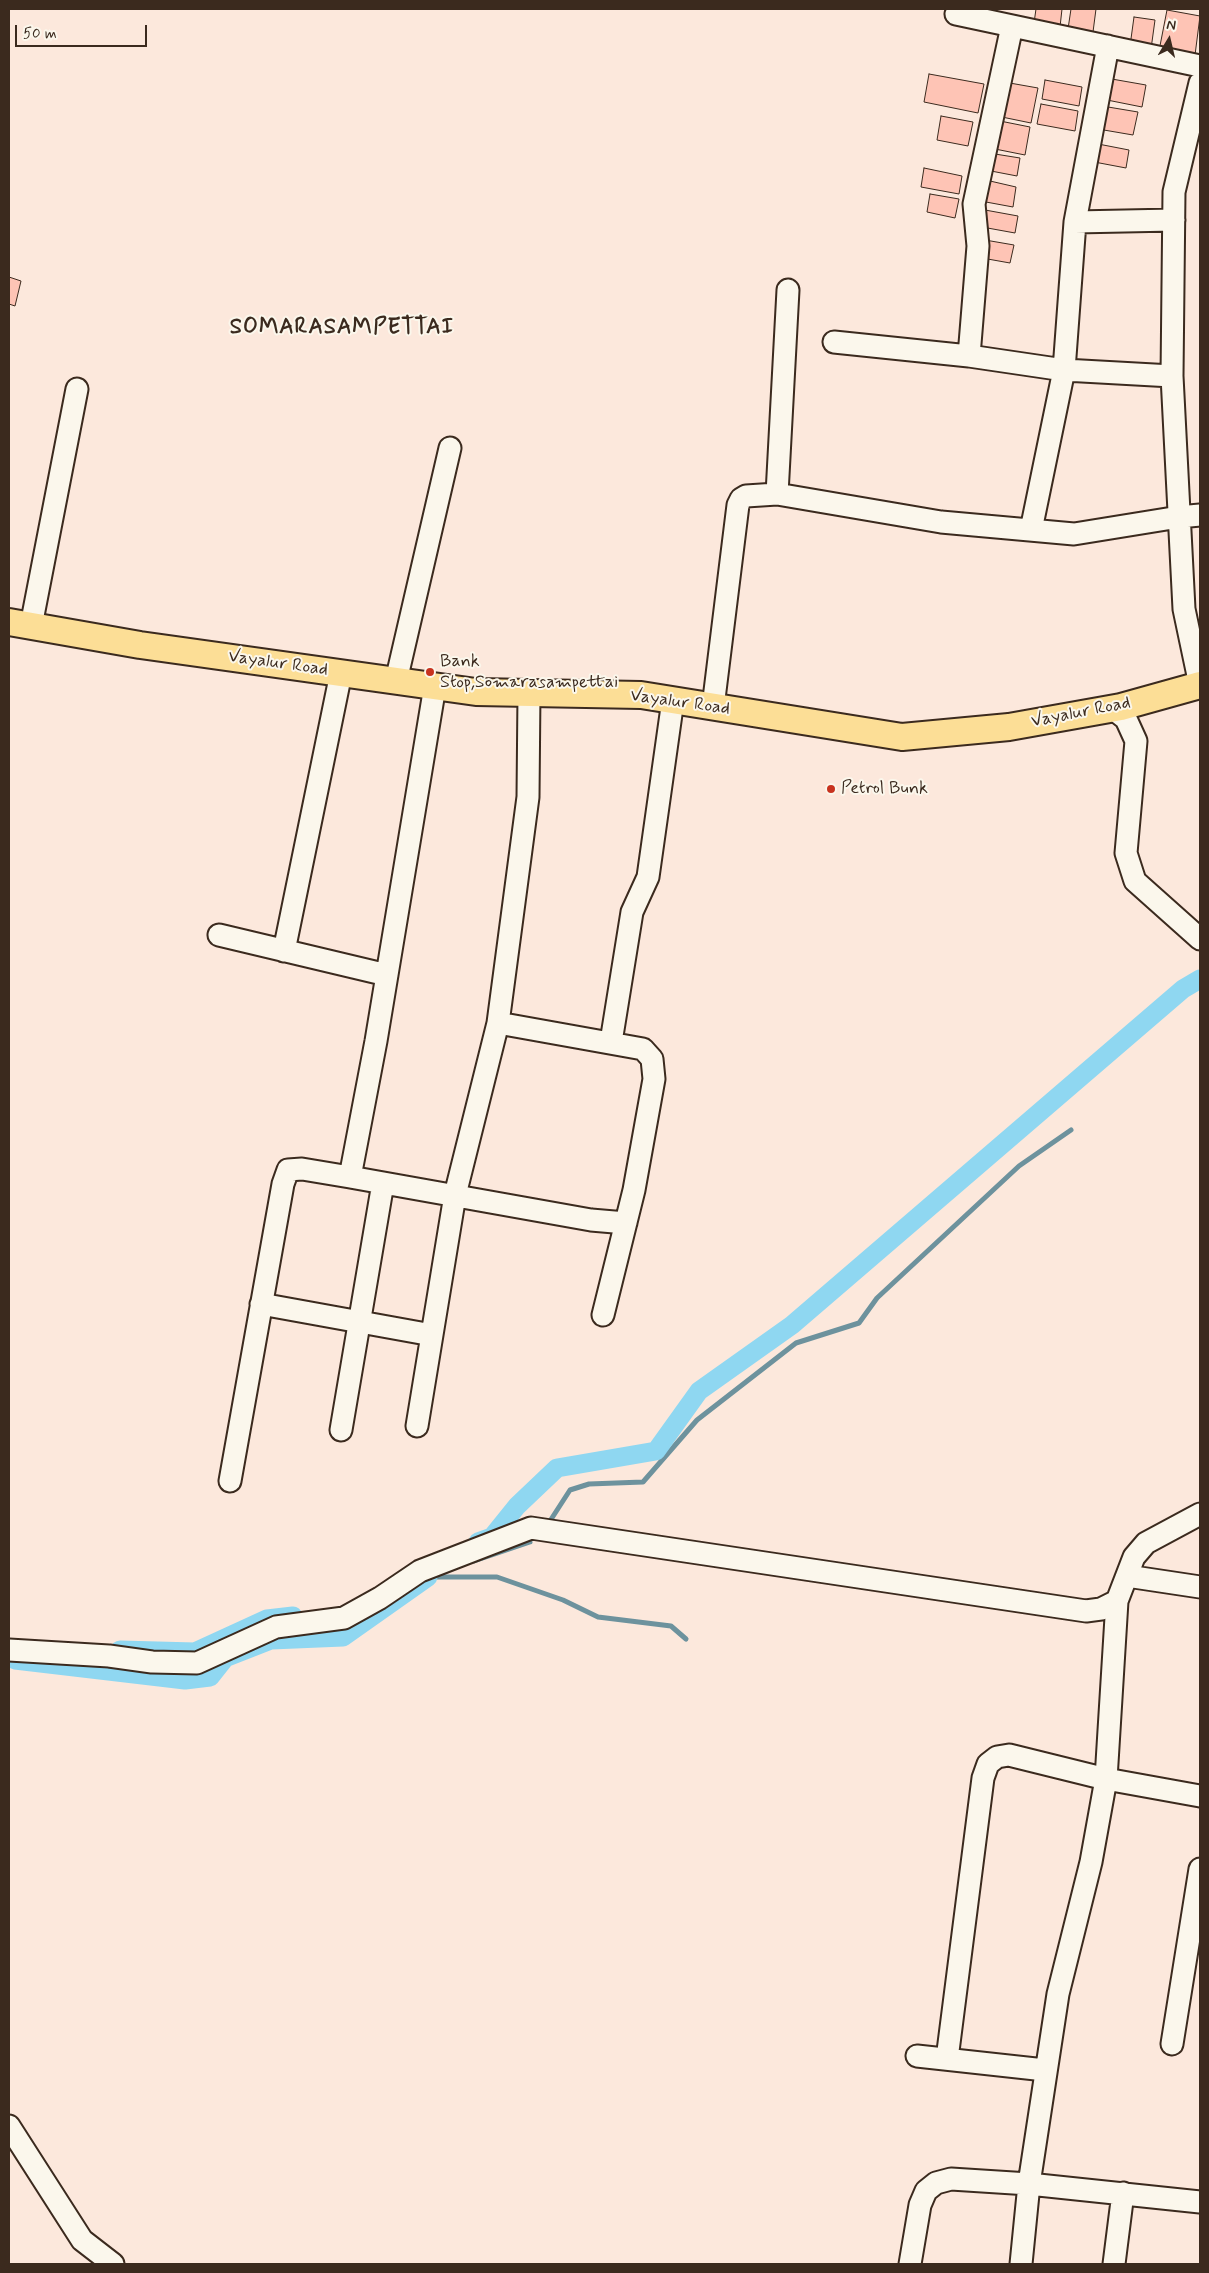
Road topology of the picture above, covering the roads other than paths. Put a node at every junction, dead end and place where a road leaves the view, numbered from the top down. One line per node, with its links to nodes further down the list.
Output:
1 (956, 14): 2 (street)
2 (1012, 26): 3 (street); 11 (street)
3 (1108, 46): 4 (street); 8 (street)
4 (1200, 66)
5 (1200, 83): 6 (street)
6 (1194, 137): 7 (street)
7 (1174, 220): 8 (street); 13 (street)
8 (1075, 222): 12 (street)
9 (788, 290): 16 (street)
10 (834, 342): 11 (street)
11 (968, 356): 12 (street)
12 (1064, 370): 13 (street); 19 (street)
13 (1172, 376): 18 (street)
14 (77, 389): 20 (street)
15 (450, 448): 22 (street)
16 (777, 494): 19 (street); 27 (street)
17 (1200, 515): 18 (street)
18 (1179, 517): 19 (street); 23 (street)
19 (1031, 530)
20 (20, 624): 21 (main road, Vayalur Road)
21 (341, 673): 22 (main road, Vayalur Road); 31 (street)
22 (396, 681): 24 (main road, Vayalur Road)
23 (1200, 685): 28 (main road, Vayalur Road)
24 (435, 686): 25 (main road, Vayalur Road); 32 (street)
25 (528, 693): 26 (main road, Vayalur Road); 33 (street)
26 (673, 700): 27 (main road, Vayalur Road); 34 (street)
27 (713, 707): 28 (main road, Vayalur Road)
28 (1112, 708): 30 (street)
29 (219, 936): 31 (street)
30 (1200, 939)
31 (284, 951): 32 (street)
32 (387, 975): 35 (street)
33 (498, 1023): 34 (street); 37 (street)
34 (611, 1042): 38 (street)
35 (350, 1177): 36 (street); 39 (street)
36 (383, 1183): 37 (street); 41 (street)
37 (455, 1195): 38 (street); 42 (street)
38 (626, 1223): 40 (street)
39 (261, 1304): 41 (street); 45 (street)
40 (602, 1315)
41 (359, 1322): 42 (street); 44 (street)
42 (432, 1335): 43 (street)
43 (416, 1426)
44 (341, 1430)
45 (230, 1481)
46 (1200, 1514): 47 (street)
47 (1127, 1576): 48 (street); 49 (street)
48 (1200, 1587)
49 (1117, 1601): 50 (street); 51 (street)
50 (9, 1650)
51 (1106, 1779): 52 (street); 56 (street); 57 (street)
52 (1200, 1796)
53 (1200, 1869): 54 (street)
54 (1172, 2044)
55 (917, 2056): 56 (street)
56 (947, 2059): 57 (street)
57 (1045, 2070): 59 (street)
58 (9, 2126): 62 (street)
59 (1029, 2184): 60 (street); 63 (street); 64 (street)
60 (1123, 2193): 61 (street); 65 (street)
61 (1200, 2202)
62 (113, 2264)
63 (910, 2264)
64 (1021, 2264)
65 (1114, 2264)

